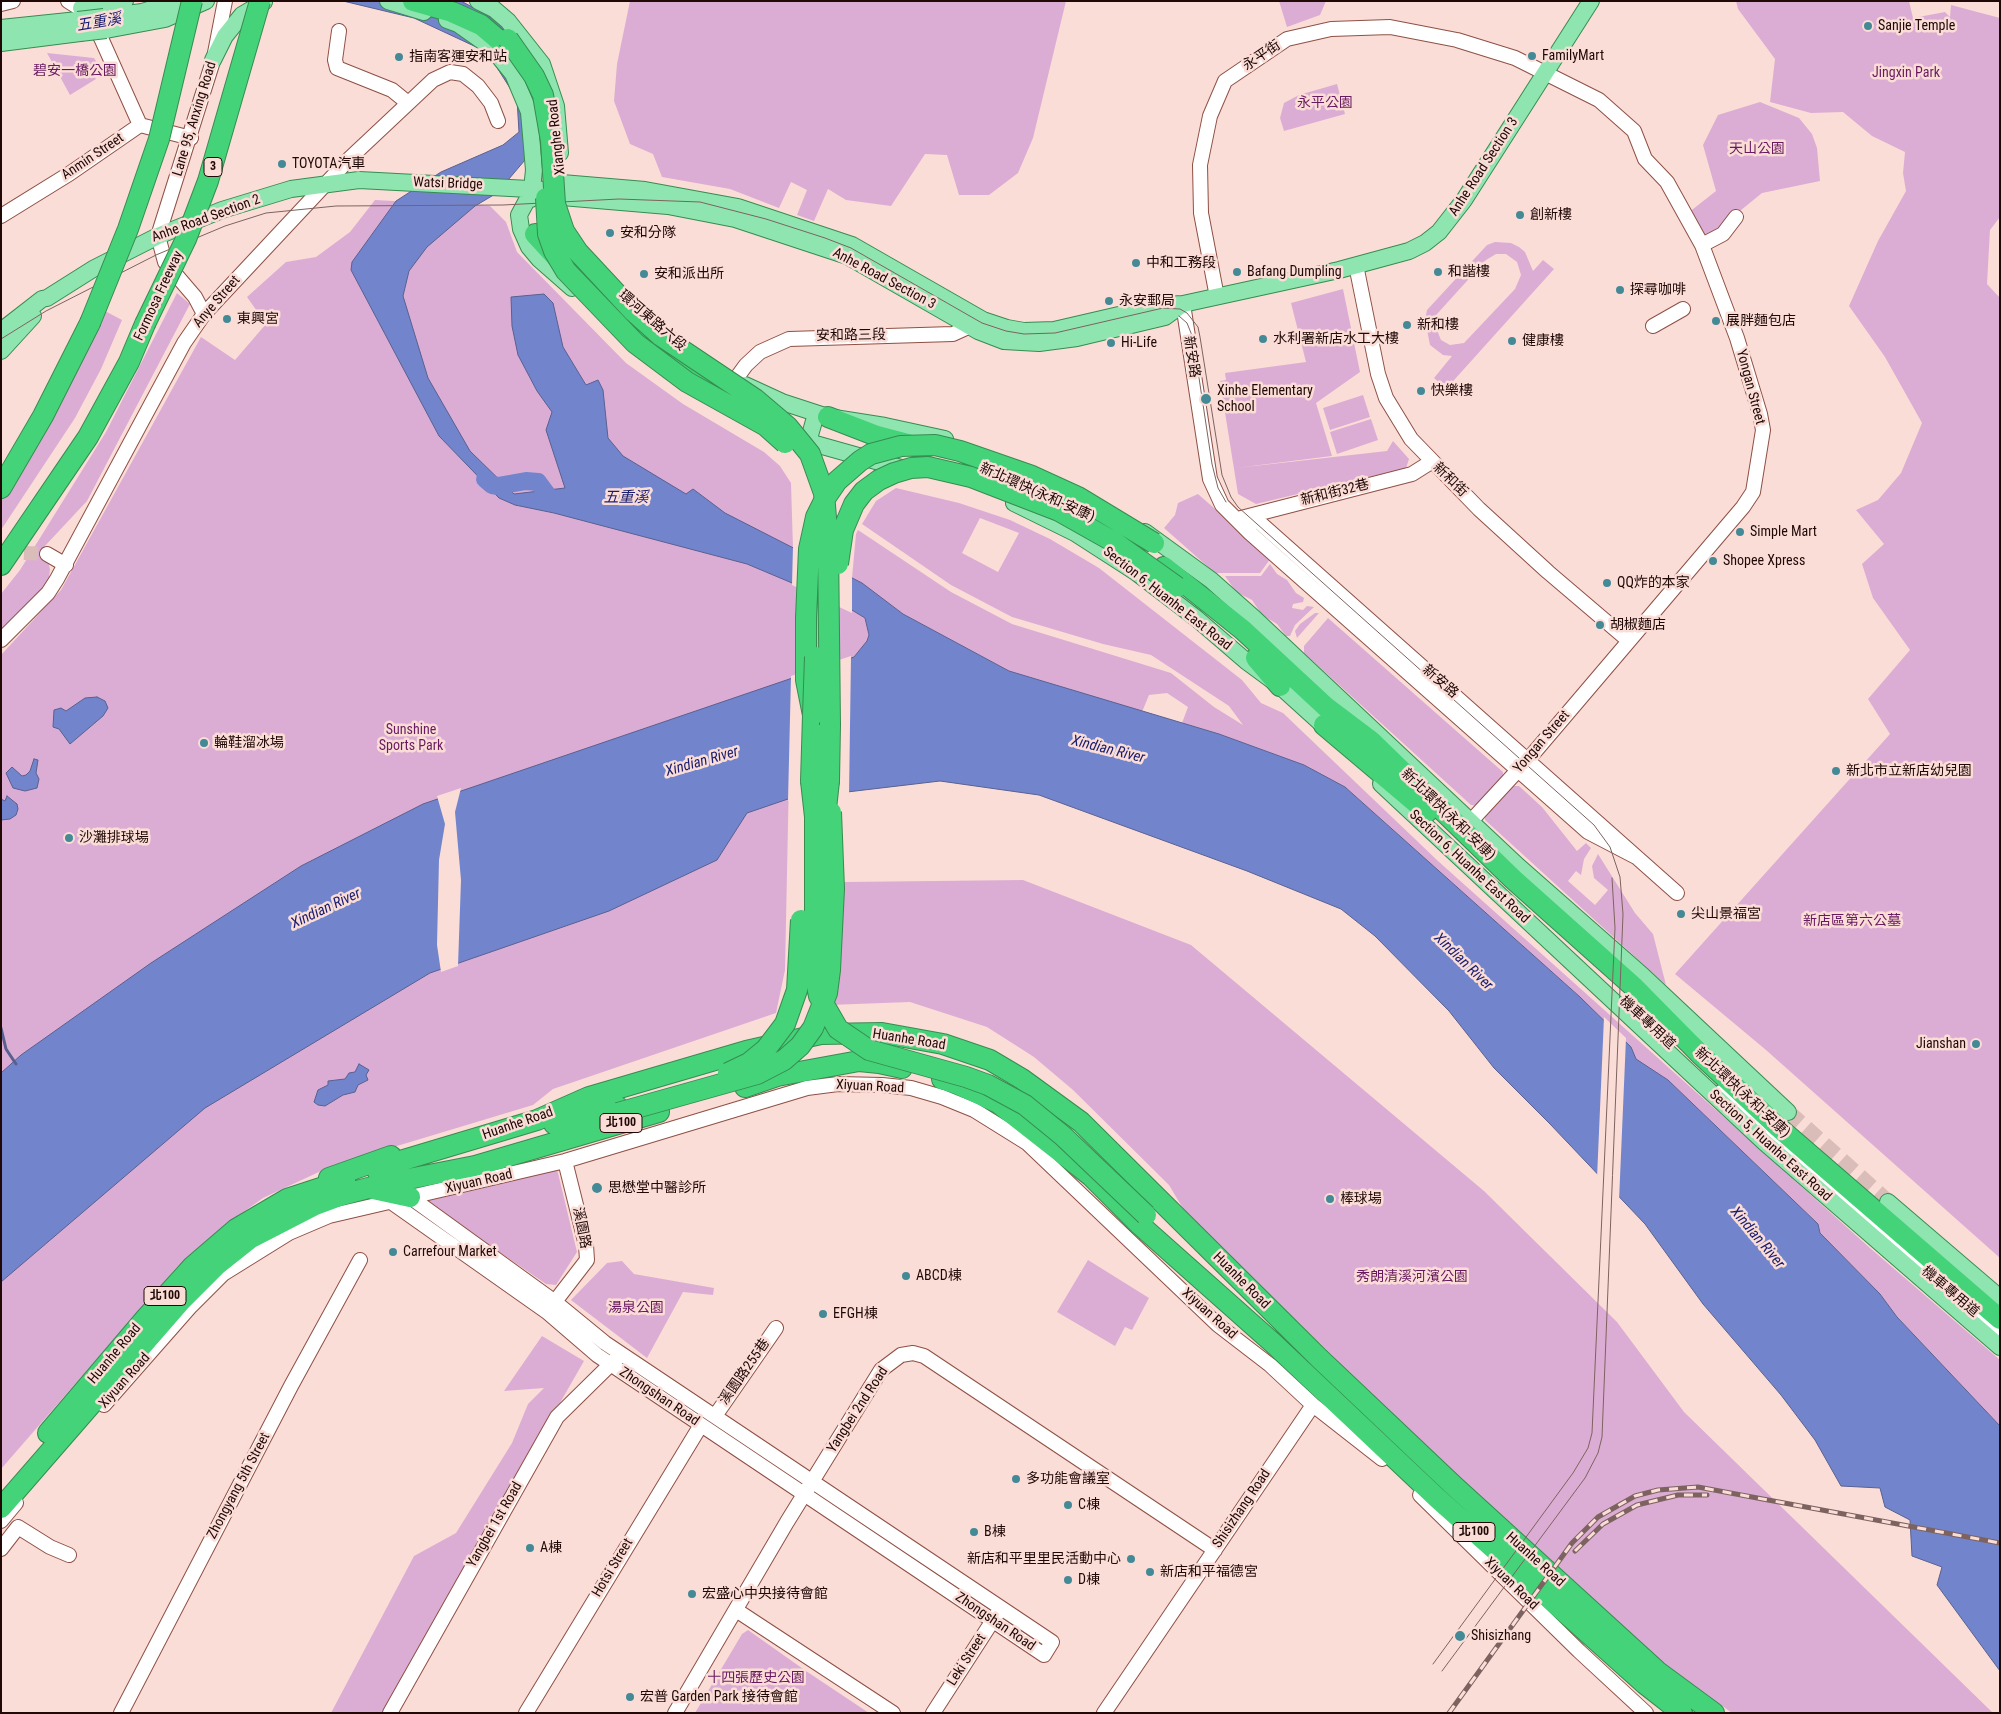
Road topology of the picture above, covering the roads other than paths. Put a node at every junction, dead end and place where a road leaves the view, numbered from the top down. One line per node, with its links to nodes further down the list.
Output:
1 (13, 1): 15 (street)
2 (125, 1): 16 (main road)
3 (178, 1): 17 (main road, bridge)
4 (192, 1): 54 (highway, bridge)
5 (206, 1): 20 (main road, bridge)
6 (225, 1): 21 (street, Lane 95, Anxing Road)
7 (260, 1): 58 (highway, Formosa Freeway / 3, bridge)
8 (265, 1): 21 (main road)
9 (388, 1): 28 (main road, Xianghe Road)
10 (413, 1): 19 (highway)
11 (457, 1): 19 (highway)
12 (478, 1): 19 (main road, Xianghe Road)
13 (494, 1): 19 (street)
14 (1591, 1): 22 (main road, Anhe Road Section 3)
15 (1, 4)
16 (78, 7): 25 (street, bridge)
17 (1, 28)
18 (339, 31): 23 (street)
19 (510, 40): 27 (main road, Xianghe Road); 51 (highway, bridge)
20 (1, 43)
21 (213, 60): 26 (street, Lane 95, Anxing Road)
22 (1545, 72): 36 (street, Yongan Street); 37 (main road, Anhe Road Section 3); 40 (street, 永平街)
23 (408, 103): 24 (street, Anye Street); 30 (street, Anye Street)
24 (498, 121)
25 (140, 125): 26 (street); 32 (street, Anmin Street)
26 (190, 138): 35 (street, Lane 95, Anxing Road)
27 (561, 157): 28 (main road); 31 (main road, Xianghe Road)
28 (533, 158): 31 (main road, Xianghe Road)
29 (378, 181): 30 (main road, Anhe Road Section 2); 31 (main road, Watsi Bridge)
30 (326, 183): 35 (main road, Anhe Road Section 2); 44 (street, Anye Street)
31 (545, 189): 34 (main road); 38 (main road, Section 6, Huanhe East Road); 39 (highway); 45 (main road, Anhe Road Section 3); 49 (main road, 環河東路六段)
32 (1, 216)
33 (1736, 217): 36 (street)
34 (535, 234): 38 (main road, Section 6, Huanhe East Road); 39 (highway)
35 (158, 236): 41 (main road, Anhe Road Section 2); 44 (street)
36 (1702, 245): 60 (street, Yongan Street)
37 (1356, 265): 40 (main road, Anhe Road Section 3); 53 (street, 新和街)
38 (566, 282): 52 (main road, Section 6, Huanhe East Road)
39 (587, 284): 51 (highway, bridge)
40 (1217, 297): 42 (main road, Anhe Road Section 3)
41 (47, 298): 47 (main road, Anhe Road Section 2); 48 (main road, Anhe Road Section 2)
42 (1183, 304): 45 (main road, Anhe Road Section 3); 55 (street, 新安路)
43 (1683, 309): 46 (street)
44 (204, 314): 57 (street, Anye Street)
45 (970, 319): 49 (street, 安和路三段)
46 (1653, 326)
47 (1, 331)
48 (1, 351)
49 (735, 380): 50 (main road, 環河東路六段)
50 (822, 416): 52 (main road); 64 (highway, 新北環快(永和-安康)); 68 (main road)
51 (769, 420): 62 (highway, bridge)
52 (808, 442): 61 (main road, Section 6, Huanhe East Road)
53 (1431, 462): 55 (street, 新和街32巷); 60 (street, 新和街)
54 (1, 488)
55 (1237, 519): 65 (street, 新安路); 66 (street, 新安路)
56 (47, 554): 57 (street)
57 (66, 564): 59 (street, Anye Street)
58 (1, 565)
59 (1, 640)
60 (1629, 641): 65 (street, Yongan Street)
61 (1280, 686): 62 (highway, bridge); 63 (main road, Section 6, Huanhe East Road)
62 (821, 720): 64 (highway, bridge); 67 (highway)
63 (1324, 725): 74 (main road, Section 6, Huanhe East Road); 89 (highway, 新北環快(永和-安康)); 91 (street, 機車專用道)
64 (1371, 741): 69 (highway, 新北環快(永和-安康))
65 (1528, 760): 66 (street, Yongan Street); 70 (street, 新安路)
66 (1518, 771): 68 (street, Yongan Street); 70 (street, 新安路)
67 (820, 781): 76 (highway, bridge); 76 (highway, bridge); 83 (highway, bridge)
68 (1471, 821): 71 (main road)
69 (1492, 857): 71 (highway); 88 (highway, 新北環快(永和-安康))
70 (1636, 857): 72 (street, 新安路)
71 (1518, 866): 73 (main road)
72 (1677, 894)
73 (1556, 900): 77 (main road); 87 (street, 機車專用道)
74 (1546, 940): 93 (main road, Section 5, Huanhe East Road)
75 (589, 1097): 80 (highway, Huanhe Road / 北100); 81 (highway); 95 (highway, Huanhe Road / 北100)
76 (617, 1109): 79 (highway); 80 (highway)
77 (1788, 1112)
78 (565, 1161): 80 (street, Xiyuan Road); 86 (street, 溪園路); 97 (street, Xiyuan Road)
79 (431, 1174): 80 (highway, Huanhe Road / 北100); 92 (highway, Huanhe Road / 北100)
80 (386, 1189): 81 (highway, Huanhe Road / 北100); 86 (street, Zhongshan Road); 86 (street, Zhongshan Road); 103 (highway, Huanhe Road / 北100); 104 (street, Xiyuan Road)
81 (286, 1198): 101 (highway, Huanhe Road / 北100)
82 (1888, 1202): 85 (main road)
83 (1149, 1213): 92 (highway); 95 (highway)
84 (360, 1260): 112 (street, Zhongyang 5th Street)
85 (2000, 1298)
86 (551, 1307): 94 (street, Zhongshan Road); 96 (street, Zhongshan Road)
87 (2000, 1311)
88 (2000, 1319)
89 (2000, 1327)
90 (776, 1328): 98 (street, 溪園路255巷)
91 (2000, 1334)
92 (1273, 1343): 120 (highway, Huanhe Road / 北100)
93 (2000, 1347)
94 (621, 1354): 96 (street, Yangbei 1st Road); 98 (street, Zhongshan Road)
95 (1319, 1358): 111 (highway, Huanhe Road / 北100)
96 (612, 1365): 99 (street, Zhongshan Road); 113 (street, Yangbei 1st Road)
97 (1313, 1404): 106 (street, Shisizhang Road); 119 (street, Xiyuan Road)
98 (715, 1416): 100 (street, Zhongshan Road)
99 (701, 1425): 102 (street, Zhongshan Road); 114 (street, Hotsi Street)
100 (813, 1481): 102 (street, Yangbei 2nd Road); 106 (street, Yangbei 2nd Road); 108 (street, Zhongshan Road)
101 (1, 1488)
102 (805, 1495): 109 (street, Yangbei 2nd Road); 110 (street, Zhongshan Road)
103 (1, 1508)
104 (1, 1520)
105 (1, 1549): 107 (street)
106 (1215, 1550): 118 (street, Shisizhang Road)
107 (69, 1555)
108 (1000, 1607): 110 (street, Leki Street); 110 (street, Zhongshan Road)
109 (736, 1610): 115 (street, Yangbei 2nd Road); 116 (street)
110 (993, 1621): 117 (street, Leki Street)
111 (1712, 1711)
112 (121, 1713)
113 (390, 1713)
114 (526, 1713)
115 (675, 1713)
116 (894, 1713)
117 (933, 1713)
118 (1104, 1713)
119 (1646, 1713)
120 (1682, 1713)

